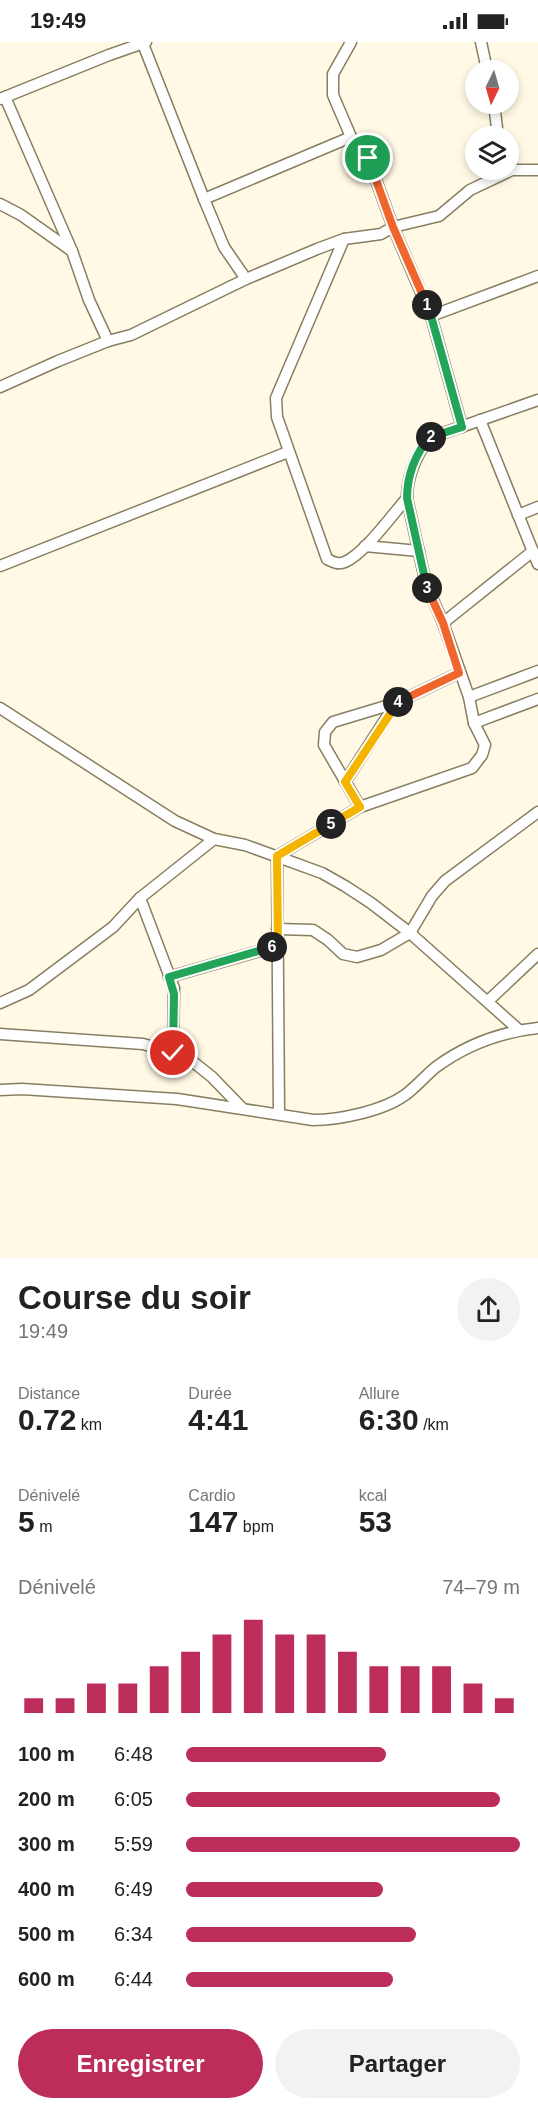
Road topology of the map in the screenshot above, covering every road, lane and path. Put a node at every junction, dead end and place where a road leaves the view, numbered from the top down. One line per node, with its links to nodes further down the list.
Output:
1 (351, 42): 6 (street)
2 (481, 42): 4 (street)
3 (144, 43): 5 (street); 10 (street)
4 (484, 60)
5 (3, 98): 14 (street)
6 (351, 137): 10 (street); 12 (street)
7 (519, 170): 8 (street)
8 (538, 170)
9 (485, 180): 12 (street)
10 (204, 199): 16 (street)
11 (0, 204): 14 (street)
12 (393, 227): 13 (street); 17 (street)
13 (344, 240): 16 (street); 23 (street)
14 (72, 251): 18 (street)
15 (538, 276): 17 (street)
16 (246, 279): 18 (street)
17 (431, 316): 22 (street)
18 (108, 341): 19 (street)
19 (0, 387)
20 (538, 400): 21 (street)
21 (480, 420): 22 (street); 26 (street)
22 (462, 427): 24 (street)
23 (288, 452): 27 (street); 31 (street)
24 (407, 498): 27 (street); 28 (street)
25 (538, 507): 26 (street)
26 (518, 514): 29 (street)
27 (365, 546): 28 (street)
28 (419, 551): 32 (street)
29 (533, 551): 30 (street); 32 (street)
30 (538, 564)
31 (0, 566)
32 (443, 623): 34 (street)
33 (538, 671): 35 (street)
34 (459, 673): 35 (street); 37 (street)
35 (469, 697): 39 (street)
36 (538, 699): 39 (street)
37 (396, 703): 40 (street); 40 (street)
38 (0, 708): 43 (street)
39 (474, 723): 41 (street)
40 (345, 782): 41 (street)
41 (360, 807): 44 (street)
42 (538, 812): 47 (street)
43 (214, 839): 44 (street); 45 (street)
44 (277, 856): 46 (street); 47 (street)
45 (140, 898): 50 (street); 52 (street)
46 (277, 929): 47 (street); 48 (street)
47 (410, 933): 51 (street)
48 (278, 946): 50 (street); 59 (street)
49 (538, 954): 51 (street)
50 (169, 977): 56 (street)
51 (488, 1001): 54 (street)
52 (0, 1002)
53 (538, 1028): 54 (street)
54 (519, 1030): 59 (street)
55 (0, 1035): 56 (street)
56 (173, 1053): 58 (street)
57 (0, 1090): 58 (street)
58 (242, 1108): 59 (street)
59 (279, 1113)

